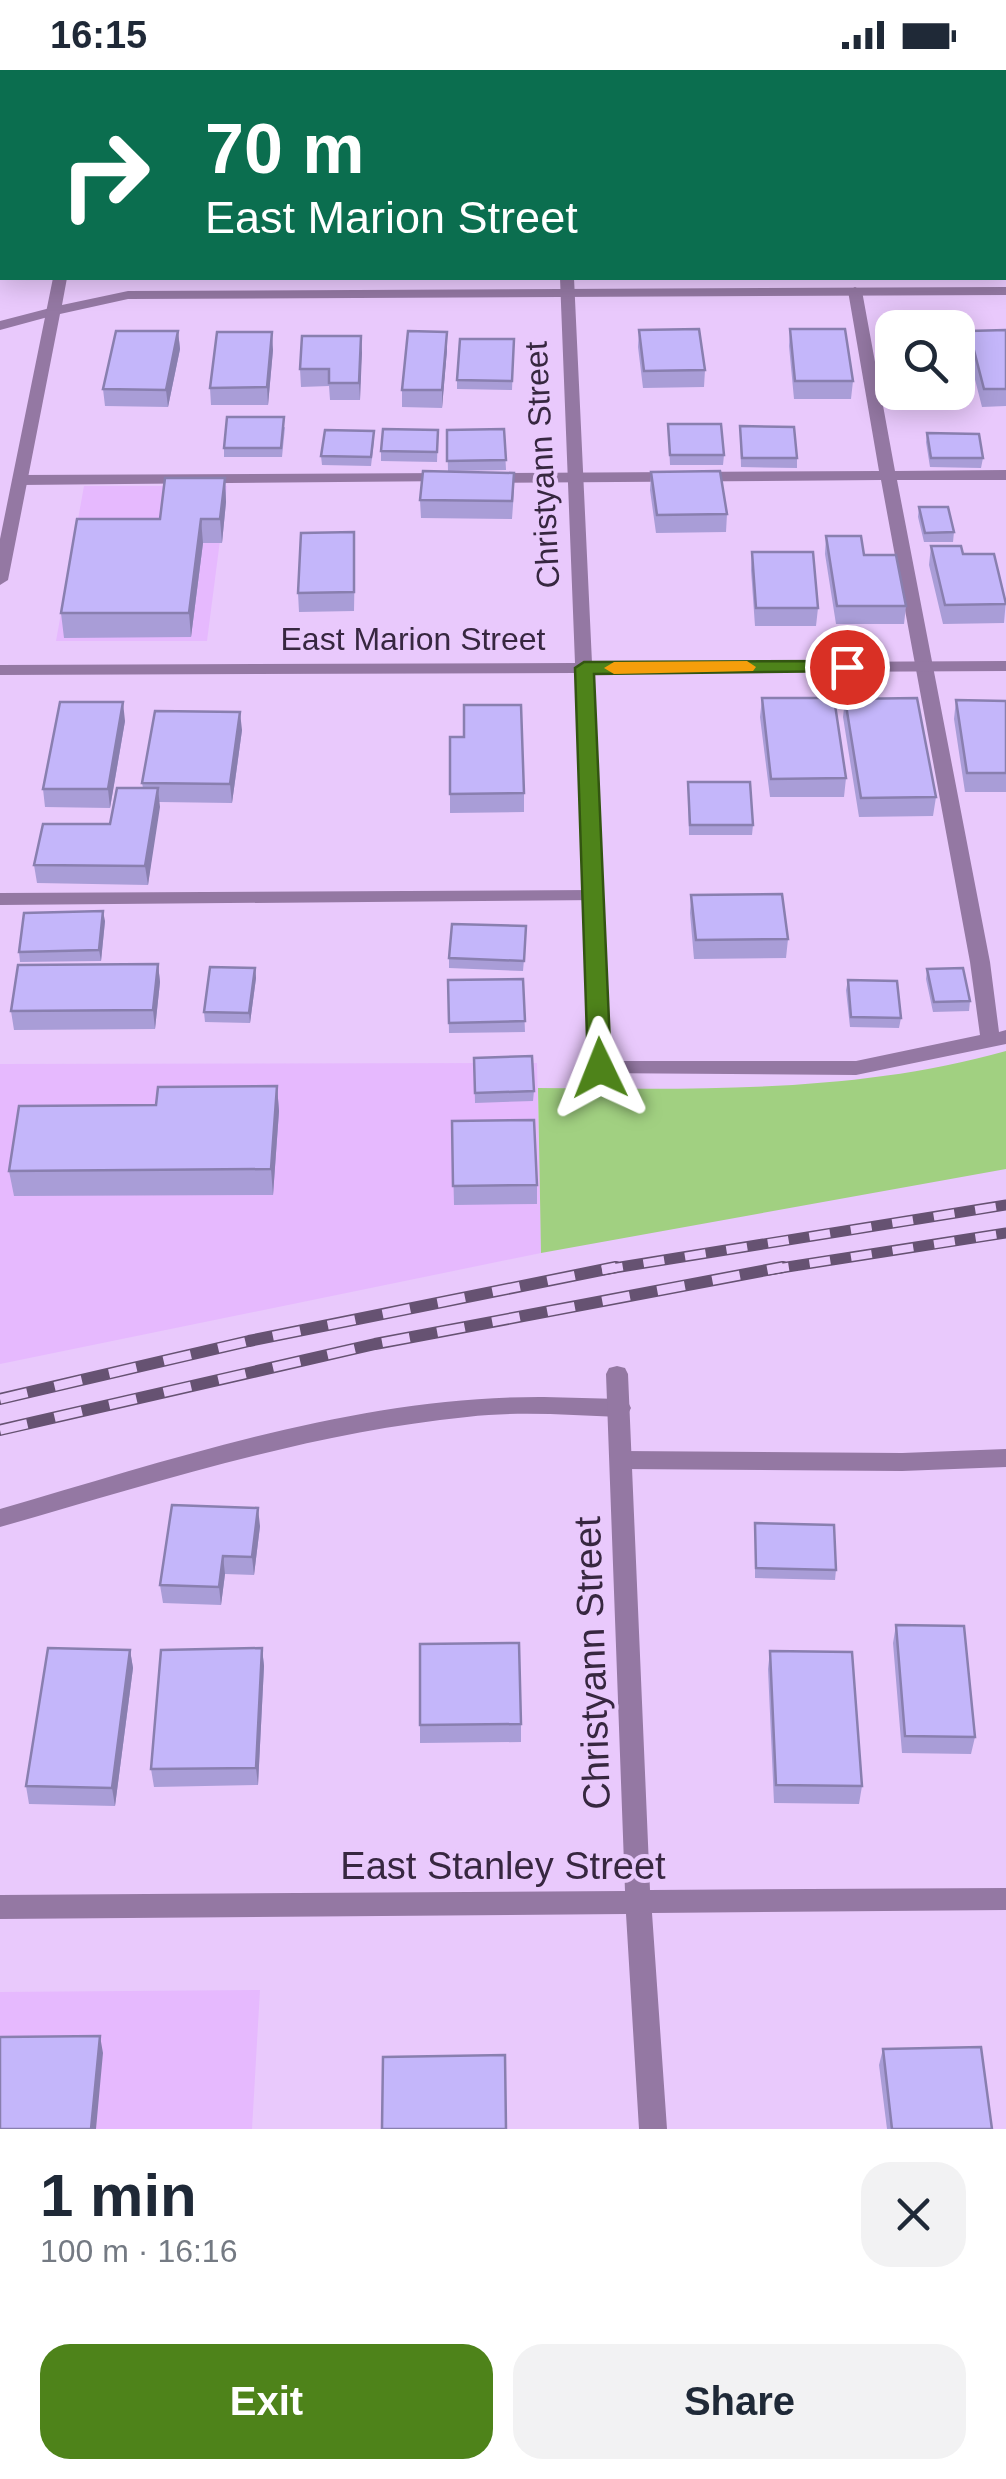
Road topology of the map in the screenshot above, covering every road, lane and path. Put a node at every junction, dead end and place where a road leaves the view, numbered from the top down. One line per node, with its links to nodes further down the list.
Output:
1 (60, 280): 5 (street)
2 (567, 285): 4 (street); 5 (street); 9 (street, Christyann Street)
3 (1006, 290): 4 (street)
4 (854, 291): 7 (street)
5 (54, 311): 6 (street); 12 (street)
6 (0, 326)
7 (889, 475): 8 (street); 9 (street); 16 (street)
8 (1006, 475)
9 (574, 477): 11 (street); 17 (street, Christyann Street)
10 (457, 478): 12 (street)
11 (477, 478)
12 (20, 480): 13 (street)
13 (5, 531): 14 (street)
14 (0, 580)
15 (1006, 666): 16 (street, East Marion Street)
16 (922, 667): 17 (street, East Marion Street); 21 (street)
17 (584, 668): 18 (street, East Marion Street); 19 (street, Christyann Street)
18 (0, 670)
19 (592, 896): 20 (street); 21 (street, Christyann Street)
20 (0, 899)
21 (998, 1039)
22 (617, 1374): 23 (street, Christyann Street)
23 (620, 1408): 25 (street, Christyann Street); 26 (street)
24 (1006, 1458): 25 (street)
25 (622, 1460): 28 (street, Christyann Street)
26 (0, 1518)
27 (1006, 1899): 28 (street, East Stanley Street)
28 (638, 1902): 29 (street, East Stanley Street); 30 (street, Christyann Street)
29 (0, 1907)
30 (653, 2129)

